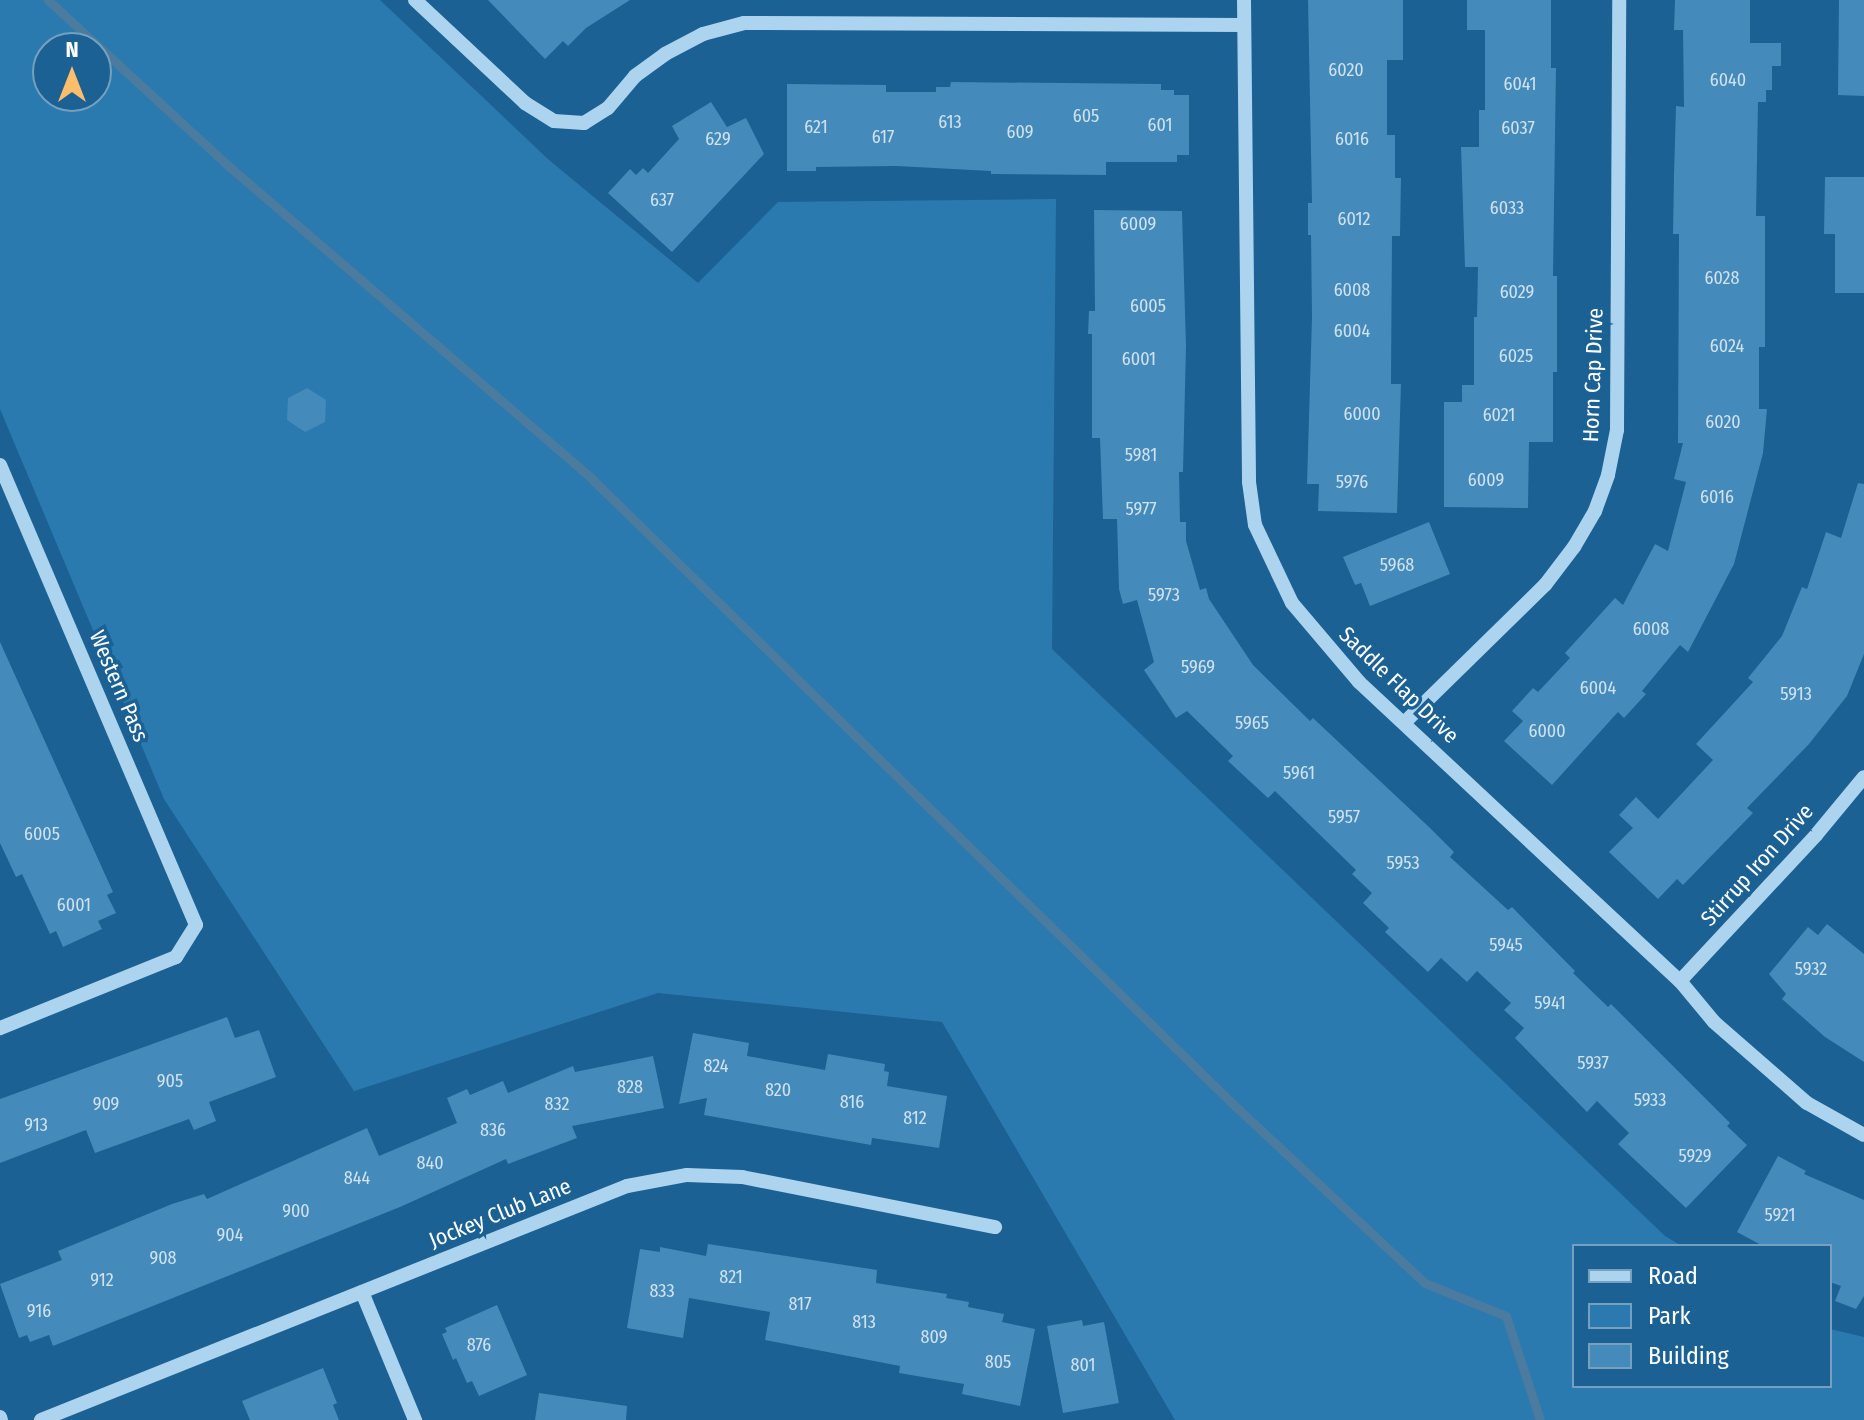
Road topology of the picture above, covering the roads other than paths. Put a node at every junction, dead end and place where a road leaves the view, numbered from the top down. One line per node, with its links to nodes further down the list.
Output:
1 (415, 0): 4 (street)
2 (1244, 0): 4 (street, Saddle Flap Drive)
3 (1619, 0): 6 (street, Horn Cap Drive)
4 (1244, 25): 6 (street, Saddle Flap Drive)
5 (0, 465): 9 (street, Western Pass)
6 (1405, 722): 8 (street, Saddle Flap Drive)
7 (1864, 777): 8 (street, Stirrup Iron Drive)
8 (1680, 981): 10 (street, Saddle Flap Drive)
9 (0, 1028)
10 (1864, 1135)
11 (995, 1227): 12 (street, Jockey Club Lane)
12 (362, 1292): 13 (street, Jockey Club Lane); 14 (street)
13 (41, 1420)
14 (415, 1420)

